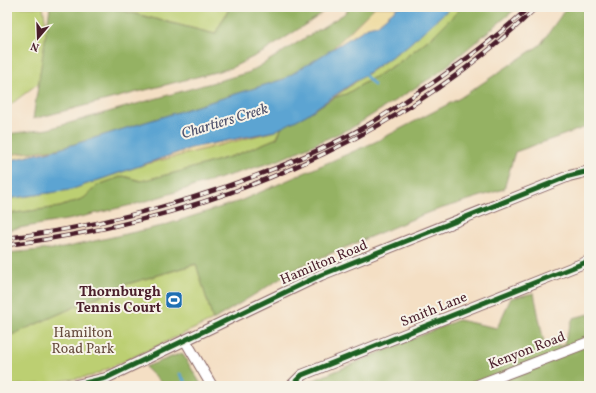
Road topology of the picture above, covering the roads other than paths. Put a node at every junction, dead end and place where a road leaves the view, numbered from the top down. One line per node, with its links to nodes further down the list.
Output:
1 (589, 171): 3 (street, Hamilton Road)
2 (589, 261): 7 (street, Smith Lane)
3 (185, 340): 5 (street, Hamilton Road); 6 (street)
4 (589, 342): 8 (street, Kenyon Road)
5 (72, 386)
6 (212, 386)
7 (291, 386)
8 (474, 386)

